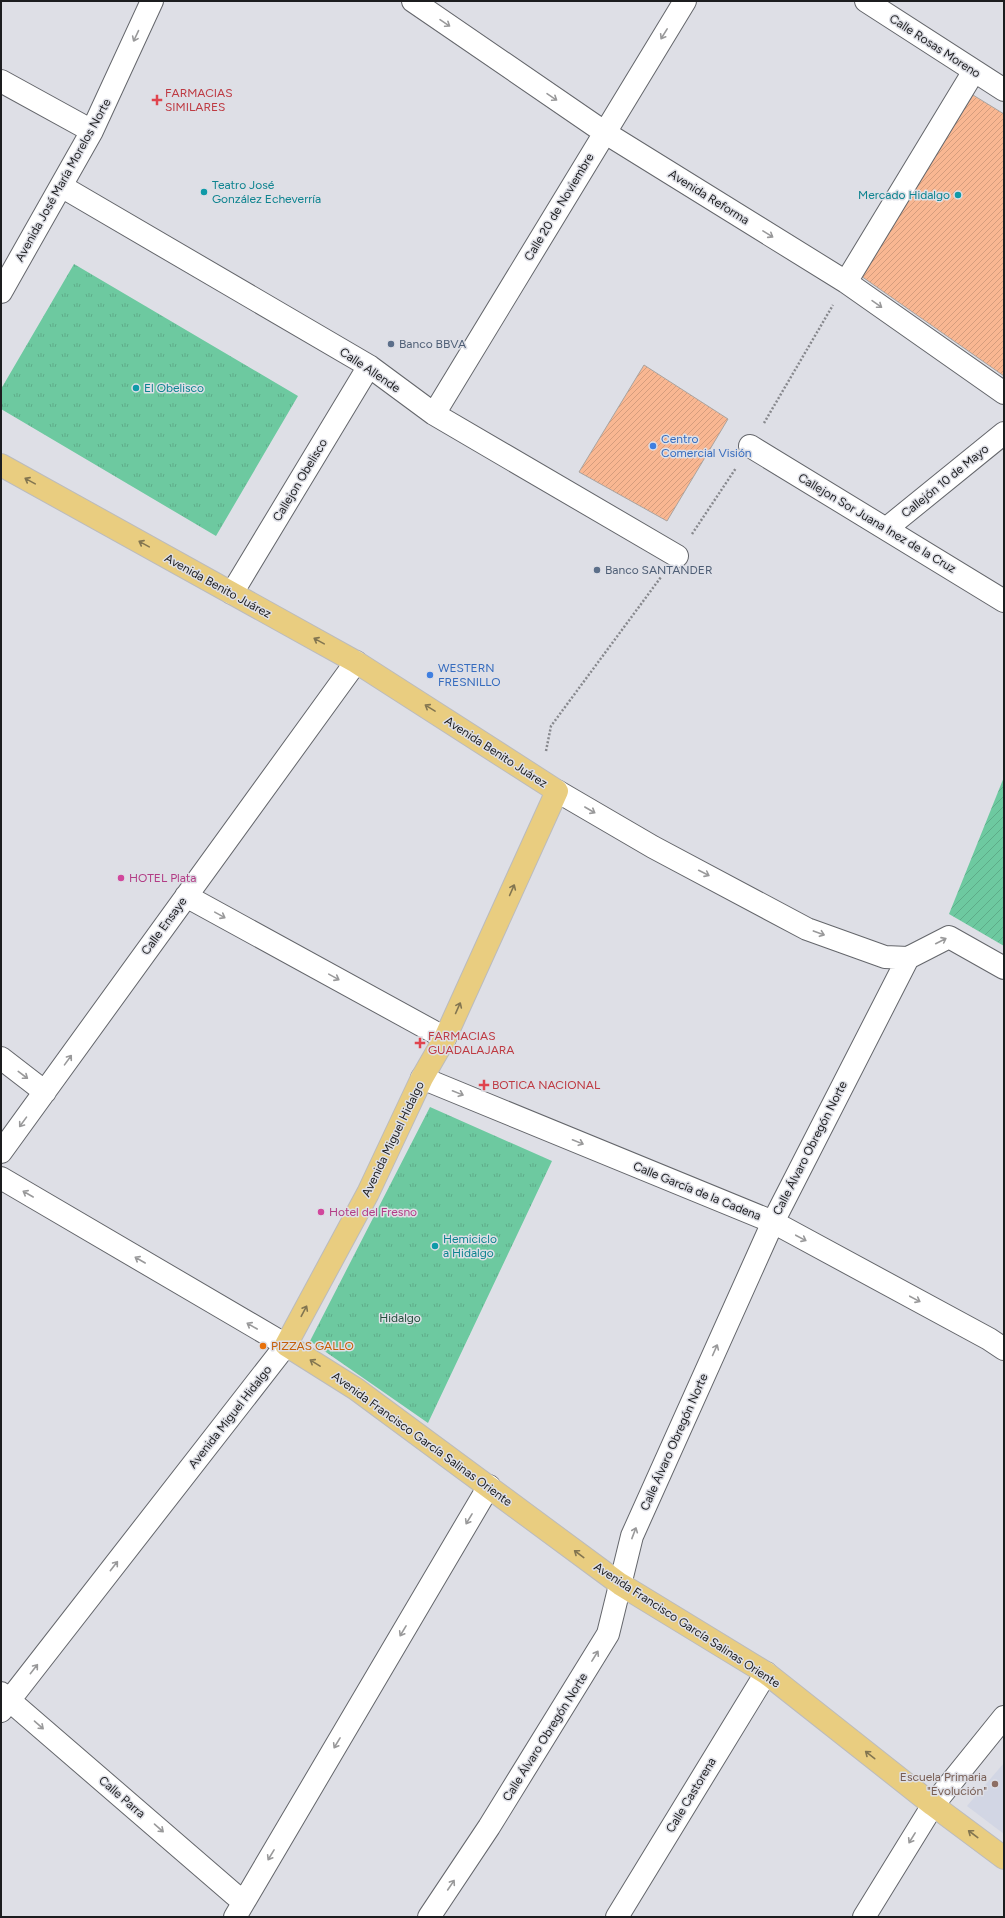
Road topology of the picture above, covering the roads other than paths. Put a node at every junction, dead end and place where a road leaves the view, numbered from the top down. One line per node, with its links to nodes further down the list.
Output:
1 (152, 1): 8 (street, Avenida José María Morelos Norte, one-way to 8)
2 (413, 1): 9 (street, Avenida Reforma, one-way to 9)
3 (685, 1): 9 (street, Calle 20 de Noviembre, one-way to 9)
4 (866, 1): 5 (street, Calle Rosas Moreno)
5 (974, 70): 7 (street, Calle Rosas Moreno); 11 (street)
6 (1, 81): 8 (street)
7 (1004, 90)
8 (92, 131): 10 (street, Avenida José María Morelos Norte)
9 (604, 132): 11 (street, Avenida Reforma, one-way to 11); 15 (street, Calle 20 de Noviembre)
10 (61, 186): 12 (street, Avenida José María Morelos Norte); 13 (street, Calle Allende)
11 (846, 282): 14 (street, Avenida Reforma, one-way to 14)
12 (1, 292)
13 (369, 366): 15 (street, Calle Allende); 21 (street, Callejon Obelisco)
14 (1004, 393)
15 (434, 414): 20 (street, Calle Allende)
16 (1004, 433): 19 (street, Callejón 10 de Mayo)
17 (750, 446): 19 (street, Callejon Sor Juana Inez de la Cruz)
18 (1, 465): 21 (main road, Avenida Benito Juárez, one-way to 18)
19 (887, 528): 22 (street, Callejon Sor Juana Inez de la Cruz)
20 (677, 556)
21 (232, 593): 23 (main road, Avenida Benito Juárez, one-way to 21)
22 (1004, 601)
23 (356, 662): 24 (main road, Avenida Benito Juárez, one-way to 23); 25 (street, Calle Ensaye)
24 (557, 791): 26 (street, Avenida Benito Juárez, one-way to 26); 28 (main road, Avenida Miguel Hidalgo, one-way to 24)
25 (186, 896): 28 (street, one-way to 28); 31 (street, Calle Ensaye, one-way to 25)
26 (908, 958): 27 (street, Avenida Benito Juárez, one-way to 27); 34 (street, Calle Álvaro Obregón Norte)
27 (1004, 968)
28 (445, 1038): 30 (main road, Avenida Miguel Hidalgo)
29 (1, 1058): 31 (street, one-way to 31)
30 (422, 1078): 34 (street, Calle García de la Cadena, one-way to 34); 35 (main road, Avenida Miguel Hidalgo, one-way to 30)
31 (45, 1092): 32 (street, Calle Ensaye, one-way to 32)
32 (1, 1152)
33 (1, 1178): 35 (street, one-way to 33)
34 (773, 1222): 36 (street, Calle García de la Cadena, one-way to 36); 38 (street, Calle Álvaro Obregón Norte, one-way to 34)
35 (286, 1345): 37 (main road, Avenida Francisco García Salinas Oriente, one-way to 35); 40 (street, Avenida Miguel Hidalgo, one-way to 35)
36 (1004, 1349)
37 (489, 1486): 38 (main road, Avenida Francisco García Salinas Oriente, one-way to 37); 44 (street, one-way to 44)
38 (620, 1584): 39 (main road, Avenida Francisco García Salinas Oriente); 45 (street, Calle Álvaro Obregón Norte, one-way to 38)
39 (766, 1673): 42 (main road, Avenida Francisco García Salinas Oriente, one-way to 39); 46 (street, Calle Castorena)
40 (4, 1701): 44 (street, Calle Parra, one-way to 44)
41 (1004, 1717): 42 (street)
42 (933, 1805): 43 (main road, Avenida Francisco García Salinas Oriente, one-way to 42); 47 (street, one-way to 47)
43 (1004, 1858)
44 (239, 1909)
45 (429, 1917)
46 (617, 1917)
47 (864, 1917)

